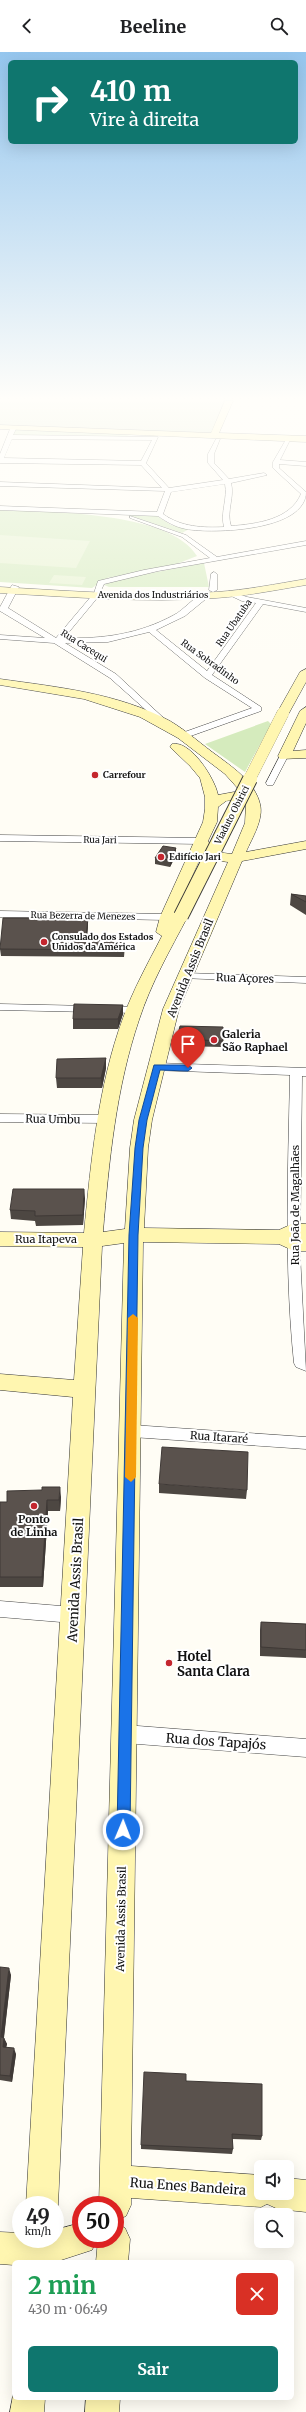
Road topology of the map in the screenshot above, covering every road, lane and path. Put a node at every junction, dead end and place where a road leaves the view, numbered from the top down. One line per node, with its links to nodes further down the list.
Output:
1 (87, 511): 5 (street)
2 (161, 511): 6 (street)
3 (225, 511): 7 (street)
4 (291, 511): 7 (street)
5 (111, 512): 6 (street); 9 (street)
6 (160, 514): 7 (street)
7 (228, 528)
8 (306, 543): 9 (street)
9 (216, 558): 18 (street)
10 (214, 574): 17 (street)
11 (306, 578): 16 (main road, Avenida dos Industriários)
12 (306, 582): 16 (main road, Avenida dos Industriários)
13 (0, 586): 14 (main road, Avenida dos Industriários)
14 (14, 589): 15 (main road, Avenida dos Industriários); 18 (main road, Avenida dos Industriários); 20 (street, Rua Cacequi)
15 (0, 590)
16 (232, 591): 17 (main road, Avenida dos Industriários); 19 (street)
17 (208, 593): 18 (main road, Avenida dos Industriários); 22 (street)
18 (96, 594): 24 (street)
19 (261, 602): 21 (street); 26 (street, Rua Ubatuba)
20 (2, 609): 24 (street, Rua Cacequi)
21 (306, 610)
22 (154, 629): 24 (street); 26 (street, Rua Sobradinho)
23 (0, 637): 24 (street)
24 (58, 641): 30 (street, Rua Cacequi)
25 (306, 672): 42 (main road, Viaduto Obirici, bridge)
26 (208, 676): 31 (street, Rua Sobradinho)
27 (0, 682): 30 (main road)
28 (0, 688): 30 (main road)
29 (306, 712): 33 (main road)
30 (164, 733): 31 (main road); 35 (main road, Avenida Assis Brasil)
31 (182, 736): 36 (main road)
32 (306, 754): 33 (main road)
33 (284, 756): 34 (street)
34 (270, 783)
35 (213, 805): 36 (main road); 38 (main road, Avenida Assis Brasil)
36 (254, 805): 40 (main road, Avenida Assis Brasil)
37 (0, 838): 38 (street, Rua Jari)
38 (201, 841): 40 (main road); 42 (main road, Avenida Assis Brasil)
39 (306, 845): 40 (main road)
40 (237, 858): 43 (main road, Avenida Assis Brasil)
41 (0, 914): 42 (street, Rua Bezerra de Menezes)
42 (174, 916): 46 (main road, Avenida Assis Brasil)
43 (185, 976): 44 (street, Rua Açores); 47 (main road, Avenida Assis Brasil)
44 (306, 980)
45 (0, 1007): 46 (street)
46 (136, 1010): 50 (main road, Avenida Assis Brasil)
47 (156, 1067): 48 (street); 51 (main road, Avenida Assis Brasil)
48 (301, 1071): 52 (street, Rua João de Magalhães)
49 (0, 1118): 50 (street, Rua Umbu)
50 (106, 1119): 54 (main road, Avenida Assis Brasil)
51 (134, 1235): 52 (main road, Rua Itapeva); 54 (main road, Rua Itapeva); 58 (main road, Avenida Assis Brasil)
52 (296, 1237): 55 (street, Rua João de Magalhães)
53 (0, 1239): 54 (main road, Rua Itapeva)
54 (93, 1240): 57 (main road, Avenida Assis Brasil)
55 (306, 1365)
56 (0, 1382): 57 (main road)
57 (85, 1390): 61 (main road, Avenida Assis Brasil)
58 (132, 1431): 59 (street, Rua Itararé); 62 (main road, Avenida Assis Brasil)
59 (306, 1443)
60 (0, 1609): 61 (street)
61 (73, 1615): 67 (main road, Avenida Assis Brasil)
62 (125, 1734): 63 (street, Rua dos Tapajós); 65 (main road, Avenida Assis Brasil)
63 (306, 1748)
64 (254, 2191): 65 (main road, Rua Enes Bandeira)
65 (115, 2193)
66 (294, 2195): 68 (main road)
67 (42, 2196)
68 (306, 2196)
69 (72, 2241): 72 (main road)
70 (0, 2248): 72 (main road)
71 (113, 2248): 73 (main road)
72 (39, 2250)
73 (112, 2260)
74 (28, 2400): 76 (main road)
75 (103, 2400): 77 (main road)
76 (27, 2412)
77 (102, 2412)

